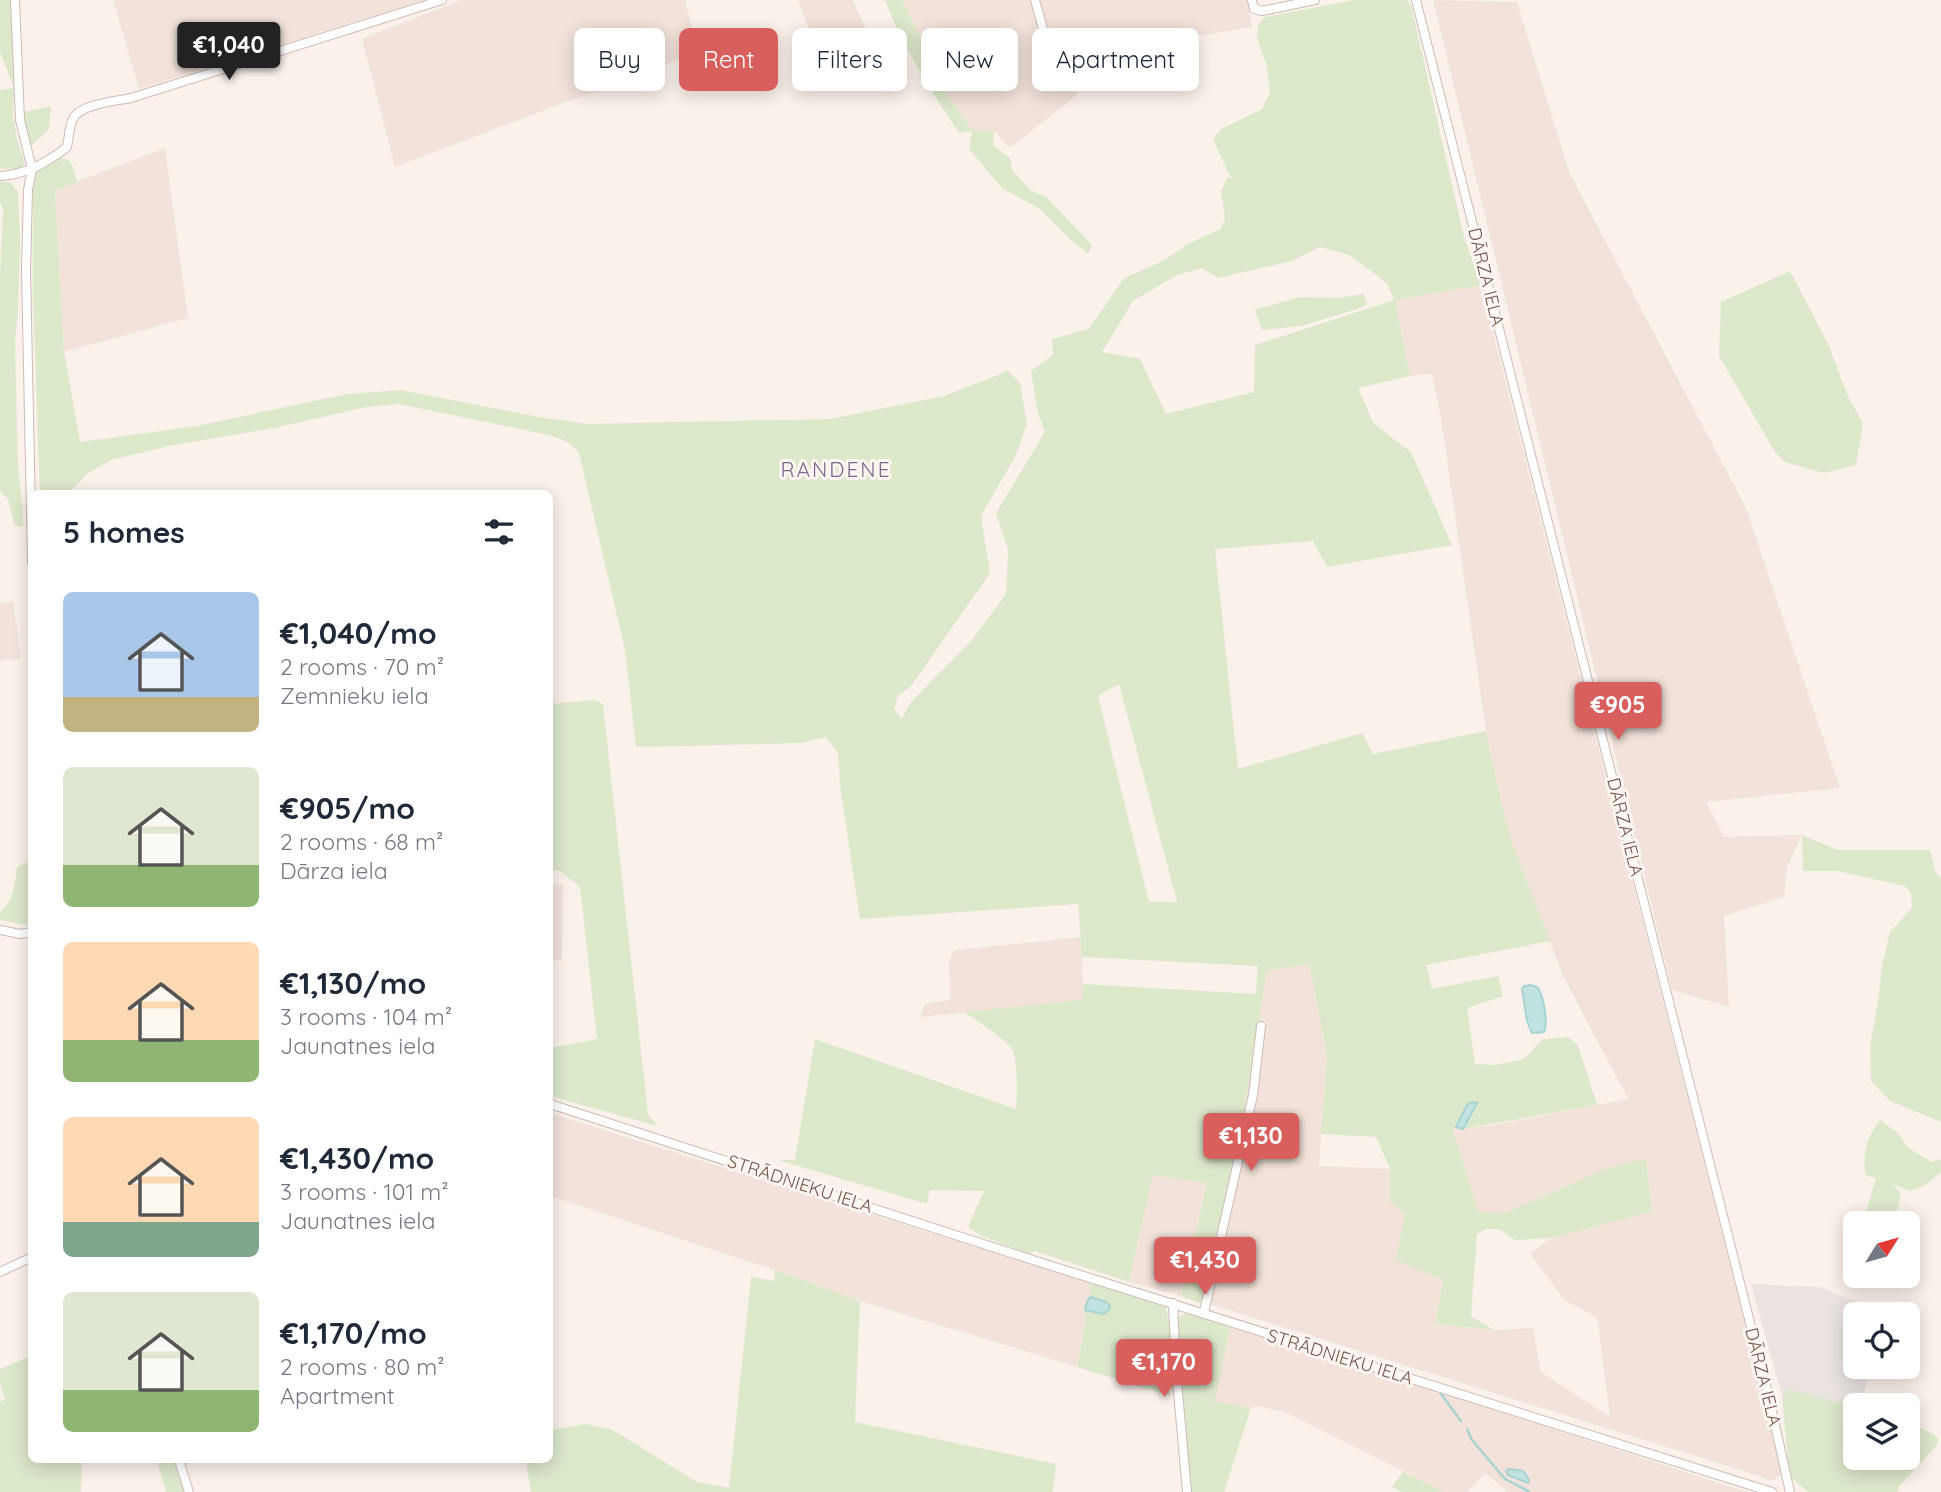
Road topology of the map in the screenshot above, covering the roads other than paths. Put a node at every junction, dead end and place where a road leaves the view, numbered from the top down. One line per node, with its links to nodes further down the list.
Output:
1 (15, 0): 9 (street)
2 (20, 0): 9 (street)
3 (442, 0): 10 (street)
4 (1035, 0): 8 (street)
5 (1252, 0): 6 (street)
6 (1315, 0)
7 (1416, 0): 25 (street, DĀRZA IELA)
8 (1043, 28)
9 (17, 29): 10 (street)
10 (32, 169): 11 (street); 12 (street)
11 (0, 176)
12 (31, 490)
13 (0, 930): 14 (street)
14 (28, 933)
15 (1261, 1026): 20 (street)
16 (553, 1105): 19 (street, STRĀDNIEKU IELA)
17 (28, 1259): 18 (street)
18 (0, 1272)
19 (1173, 1303): 20 (street, STRĀDNIEKU IELA); 23 (street)
20 (1204, 1312): 24 (street, STRĀDNIEKU IELA)
21 (180, 1463): 22 (street)
22 (189, 1492)
23 (1187, 1492)
24 (1772, 1492)
25 (1790, 1492)

